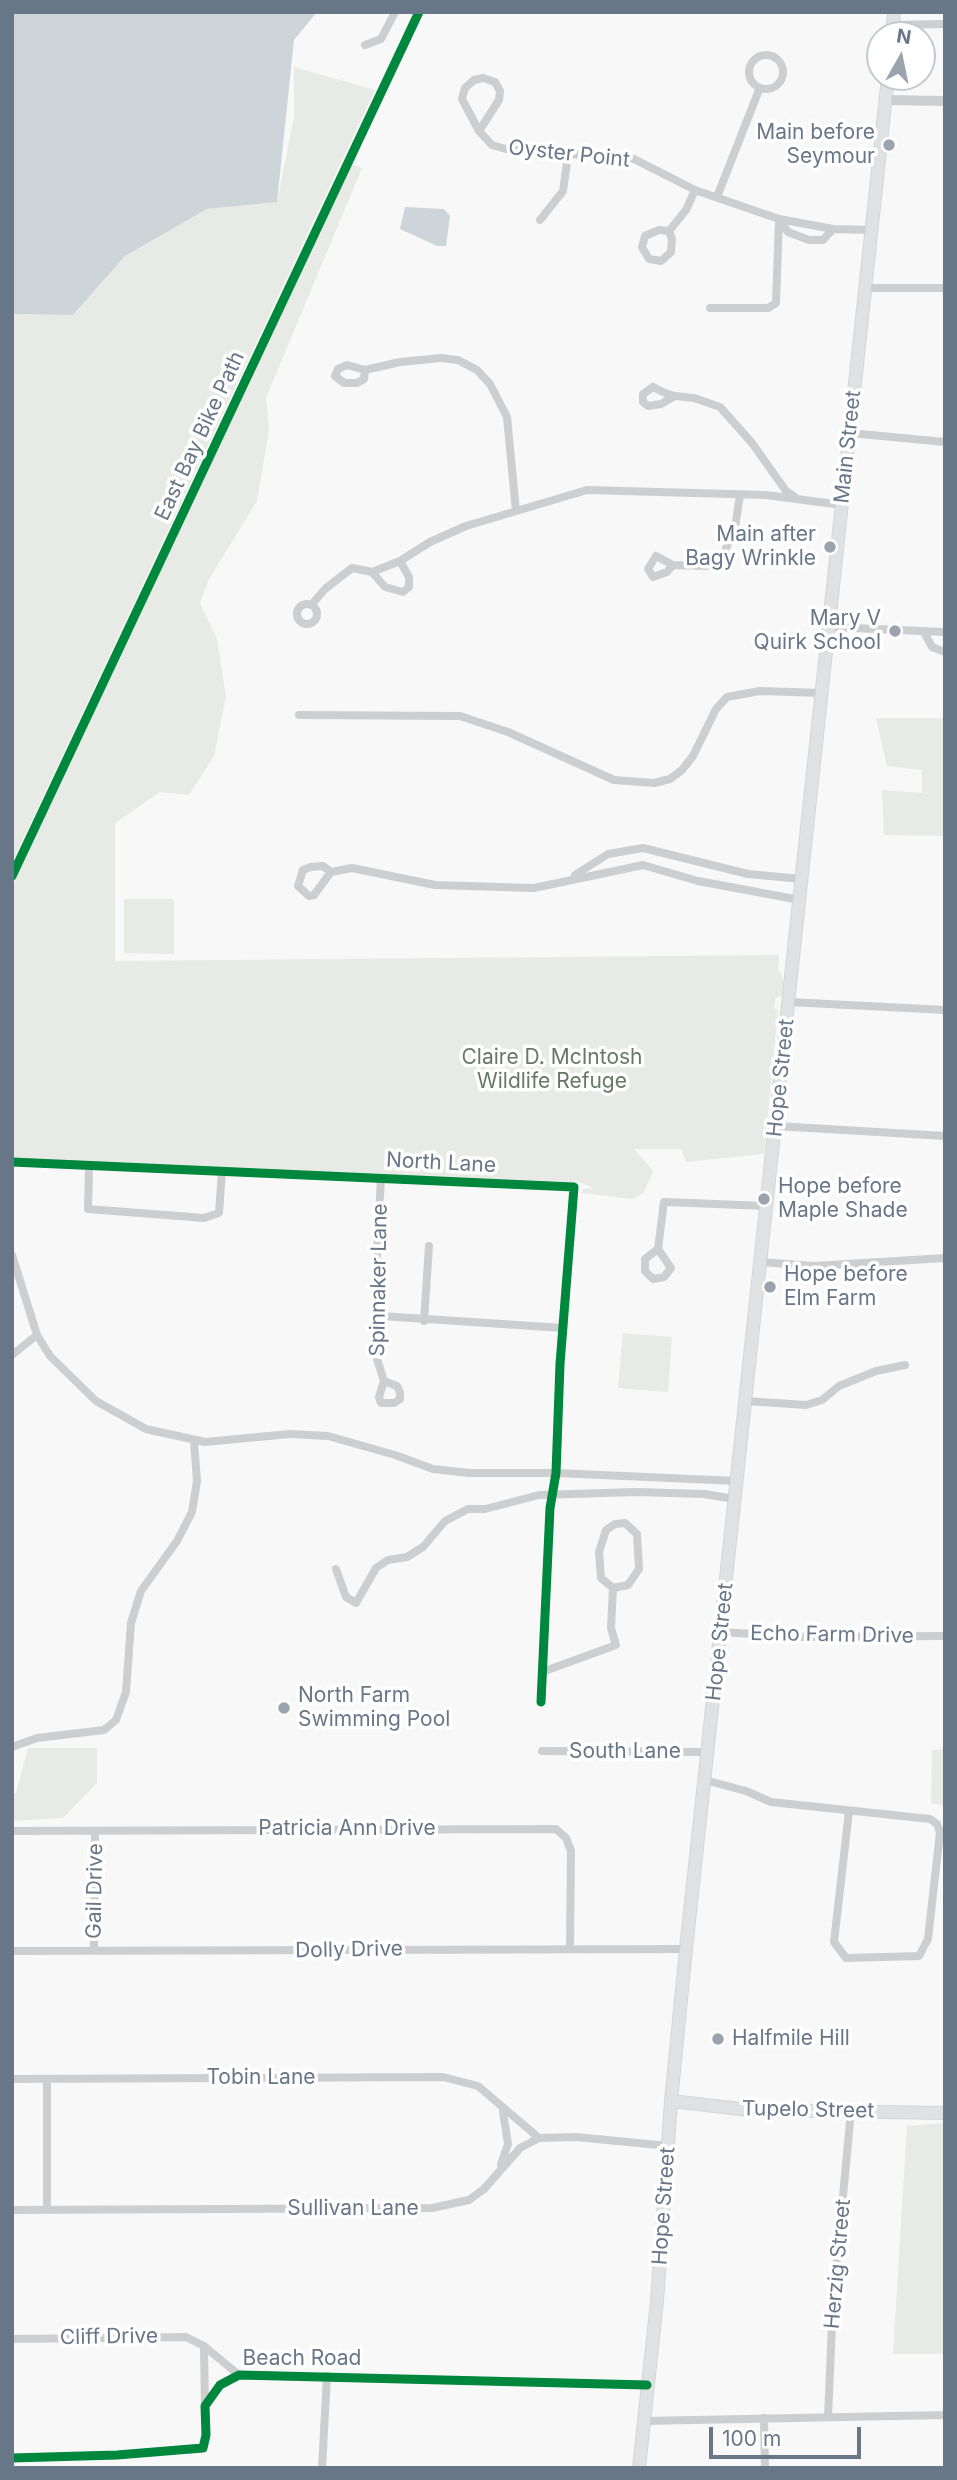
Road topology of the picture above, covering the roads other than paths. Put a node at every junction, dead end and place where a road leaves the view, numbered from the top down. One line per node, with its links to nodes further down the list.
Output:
1 (395, 12): 2 (street)
2 (365, 45)
3 (759, 90): 3 (street); 10 (street)
4 (887, 91): 5 (main road, Main Street)
5 (886, 100): 6 (street); 14 (main road, Main Street)
6 (945, 101)
7 (479, 131): 7 (street, Oyster Point); 8 (street, Oyster Point)
8 (568, 155): 9 (street, Oyster Point); 12 (street)
9 (695, 190): 10 (street, Oyster Point); 15 (street)
10 (717, 197): 11 (street, Oyster Point)
11 (779, 219): 13 (street, Oyster Point); 13 (street, Oyster Point); 18 (street)
12 (540, 220)
13 (833, 229): 14 (street, Oyster Point)
14 (872, 230): 16 (main road, Main Street)
15 (669, 232): 15 (street)
16 (866, 288): 17 (street); 21 (main road, Main Street)
17 (945, 288)
18 (710, 309)
19 (365, 370): 26 (street)
20 (675, 396): 24 (street)
21 (850, 433): 22 (street); 25 (main road, Main Street)
22 (945, 442)
23 (740, 495): 24 (street); 26 (street); 28 (street)
24 (797, 499): 25 (street)
25 (842, 505): 31 (main road, Main Street)
26 (516, 511): 27 (street)
27 (400, 561): 29 (street); 29 (street)
28 (673, 565)
29 (372, 572): 30 (street)
30 (313, 603)
31 (829, 627): 32 (street); 35 (main road, Main Street)
32 (924, 632): 33 (street); 34 (street)
33 (945, 632)
34 (945, 652)
35 (822, 693): 36 (street); 37 (main road, Main Street)
36 (299, 715)
37 (809, 817): 43 (main road, Hope Street)
38 (653, 850): 39 (street); 40 (street); 45 (street)
39 (700, 863): 42 (street); 44 (street)
40 (651, 867): 44 (street); 45 (street)
41 (331, 872): 45 (street)
42 (756, 875): 43 (street); 46 (street)
43 (803, 879): 47 (main road, Hope Street)
44 (698, 881): 46 (street)
45 (559, 882)
46 (754, 890): 47 (street)
47 (800, 900): 48 (main road, Hope Street)
48 (789, 1002): 49 (street); 50 (main road, Hope Street)
49 (945, 1010)
50 (776, 1126): 51 (street); 56 (main road, Hope Street)
51 (945, 1136)
52 (17, 1162): 53 (street, North Lane)
53 (89, 1165): 54 (street, North Lane); 54 (street)
54 (222, 1171): 55 (street, North Lane)
55 (381, 1178): 62 (street, Spinnaker Lane); 64 (street, North Lane)
56 (767, 1206): 58 (street); 61 (main road, Hope Street)
57 (429, 1246): 63 (street)
58 (658, 1249)
59 (12, 1255): 65 (street)
60 (945, 1258): 61 (street)
61 (761, 1262): 69 (main road, Hope Street)
62 (382, 1316): 63 (street); 68 (street, Spinnaker Lane)
63 (425, 1321): 64 (street)
64 (563, 1328): 71 (street, North Lane)
65 (37, 1335): 66 (street); 70 (street)
66 (12, 1355)
67 (905, 1365): 69 (street)
68 (384, 1381)
69 (746, 1401): 72 (main road, Hope Street)
70 (194, 1441): 71 (street); 81 (street)
71 (556, 1473): 72 (street); 73 (street, North Lane)
72 (737, 1481): 74 (main road, Hope Street)
73 (554, 1494): 74 (street); 75 (street); 79 (street, North Lane)
74 (735, 1499): 77 (main road, Hope Street)
75 (335, 1569)
76 (613, 1588): 76 (street); 79 (street)
77 (720, 1632): 78 (street, Echo Farm Drive); 83 (main road, Hope Street)
78 (945, 1636)
79 (542, 1672): 80 (street, North Lane)
80 (541, 1702)
81 (12, 1747)
82 (542, 1751): 83 (street, South Lane)
83 (708, 1752): 84 (main road, Hope Street)
84 (705, 1780): 85 (street); 89 (main road, Hope Street)
85 (849, 1811): 85 (street)
86 (12, 1831): 87 (street, Patricia Ann Drive)
87 (95, 1831): 88 (street, Patricia Ann Drive); 91 (street, Gail Drive)
88 (570, 1949): 89 (street, Dolly Drive); 91 (street, Dolly Drive)
89 (685, 1949): 94 (main road, Hope Street)
90 (12, 1951): 91 (street, Dolly Drive)
91 (94, 1951)
92 (12, 2079): 93 (street, Tobin Lane)
93 (47, 2079): 95 (street, Tobin Lane); 101 (street)
94 (671, 2101): 96 (main road, Tupelo Street); 99 (main road, Hope Street)
95 (501, 2105): 98 (street, Tobin Lane); 100 (street)
96 (851, 2112): 97 (main road, Tupelo Street); 110 (street, Herzig Street)
97 (945, 2113)
98 (539, 2138): 99 (street); 100 (street, Sullivan Lane)
99 (668, 2146): 107 (main road, Hope Street)
100 (499, 2170): 101 (street, Sullivan Lane)
101 (47, 2209): 102 (street, Sullivan Lane)
102 (12, 2210)
103 (12, 2339): 104 (street, Cliff Drive)
104 (204, 2346): 105 (street, Cliff Drive); 108 (street)
105 (239, 2375): 106 (street, Beach Road); 108 (street, Beach Road)
106 (327, 2376): 107 (street, Beach Road); 114 (street)
107 (647, 2385): 112 (main road, Hope Street)
108 (205, 2406): 113 (street)
109 (945, 2415): 110 (street)
110 (828, 2417): 111 (street)
111 (764, 2418): 112 (street); 116 (street)
112 (644, 2421): 115 (main road, Hope Street)
113 (12, 2458)
114 (322, 2468)
115 (639, 2468)
116 (765, 2468)

